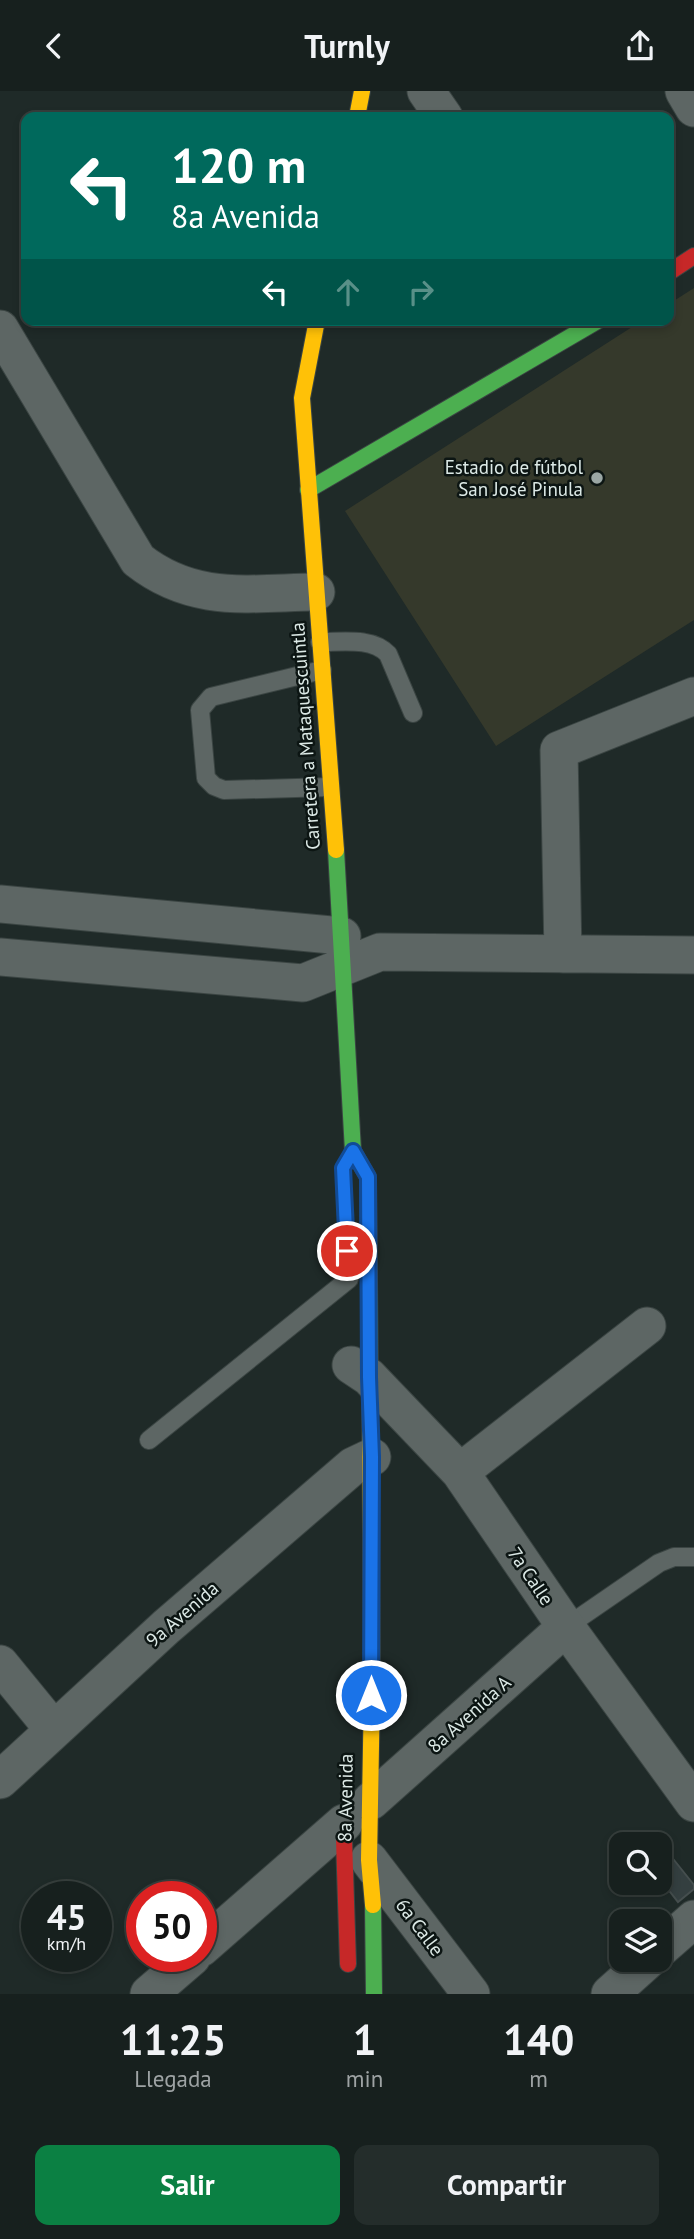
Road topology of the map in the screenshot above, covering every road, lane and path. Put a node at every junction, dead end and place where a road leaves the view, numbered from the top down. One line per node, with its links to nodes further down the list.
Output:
1 (362, 91): 5 (main road)
2 (426, 91): 6 (street)
3 (684, 91): 4 (street)
4 (694, 108)
5 (358, 112)
6 (441, 112)
7 (694, 256): 8 (main road)
8 (674, 270)
9 (316, 326): 12 (main road, Carretera a Mataquescuintla)
10 (584, 326): 12 (main road)
11 (0, 328): 13 (street)
12 (309, 490): 13 (main road, Carretera a Mataquescuintla)
13 (316, 592): 14 (main road, Carretera a Mataquescuintla)
14 (320, 642): 15 (main road, Carretera a Mataquescuintla); 17 (lane)
15 (322, 670): 18 (main road, Carretera a Mataquescuintla); 18 (lane)
16 (694, 696): 21 (street)
17 (413, 713)
18 (330, 787): 20 (main road, Carretera a Mataquescuintla)
19 (0, 904): 20 (street)
20 (342, 951): 21 (street); 23 (street); 24 (main road, Carretera a Mataquescuintla)
21 (563, 954): 22 (street)
22 (694, 955)
23 (0, 957)
24 (353, 1151): 25 (main road); 29 (main road, 8a Avenida)
25 (343, 1168)
26 (349, 1272): 27 (main road); 30 (lane)
27 (349, 1304)
28 (648, 1326): 32 (street)
29 (355, 1378): 31 (main road, 8a Avenida); 31 (main road, 8a Avenida); 32 (street, 7a Calle)
30 (149, 1440)
31 (357, 1460): 36 (street, 9a Avenida); 39 (main road, 8a Avenida)
32 (460, 1472): 34 (street, 7a Calle)
33 (694, 1557): 34 (lane)
34 (566, 1627): 38 (street, 7a Calle); 39 (street, 8a Avenida A)
35 (0, 1664): 36 (street)
36 (54, 1730): 37 (street, 9a Avenida)
37 (0, 1780)
38 (694, 1803)
39 (353, 1811): 40 (main road, 8a Avenida); 42 (street, 8a Avenida A); 46 (main road, 8a Avenida)
40 (369, 1860): 48 (main road, 8a Avenida); 49 (street, 6a Calle)
41 (694, 1919): 43 (street)
42 (217, 1934)
43 (672, 1938)
44 (175, 1972): 47 (street)
45 (635, 1972): 50 (street)
46 (348, 1981)
47 (149, 1994)
48 (374, 1994)
49 (471, 1994)
50 (610, 1994)

